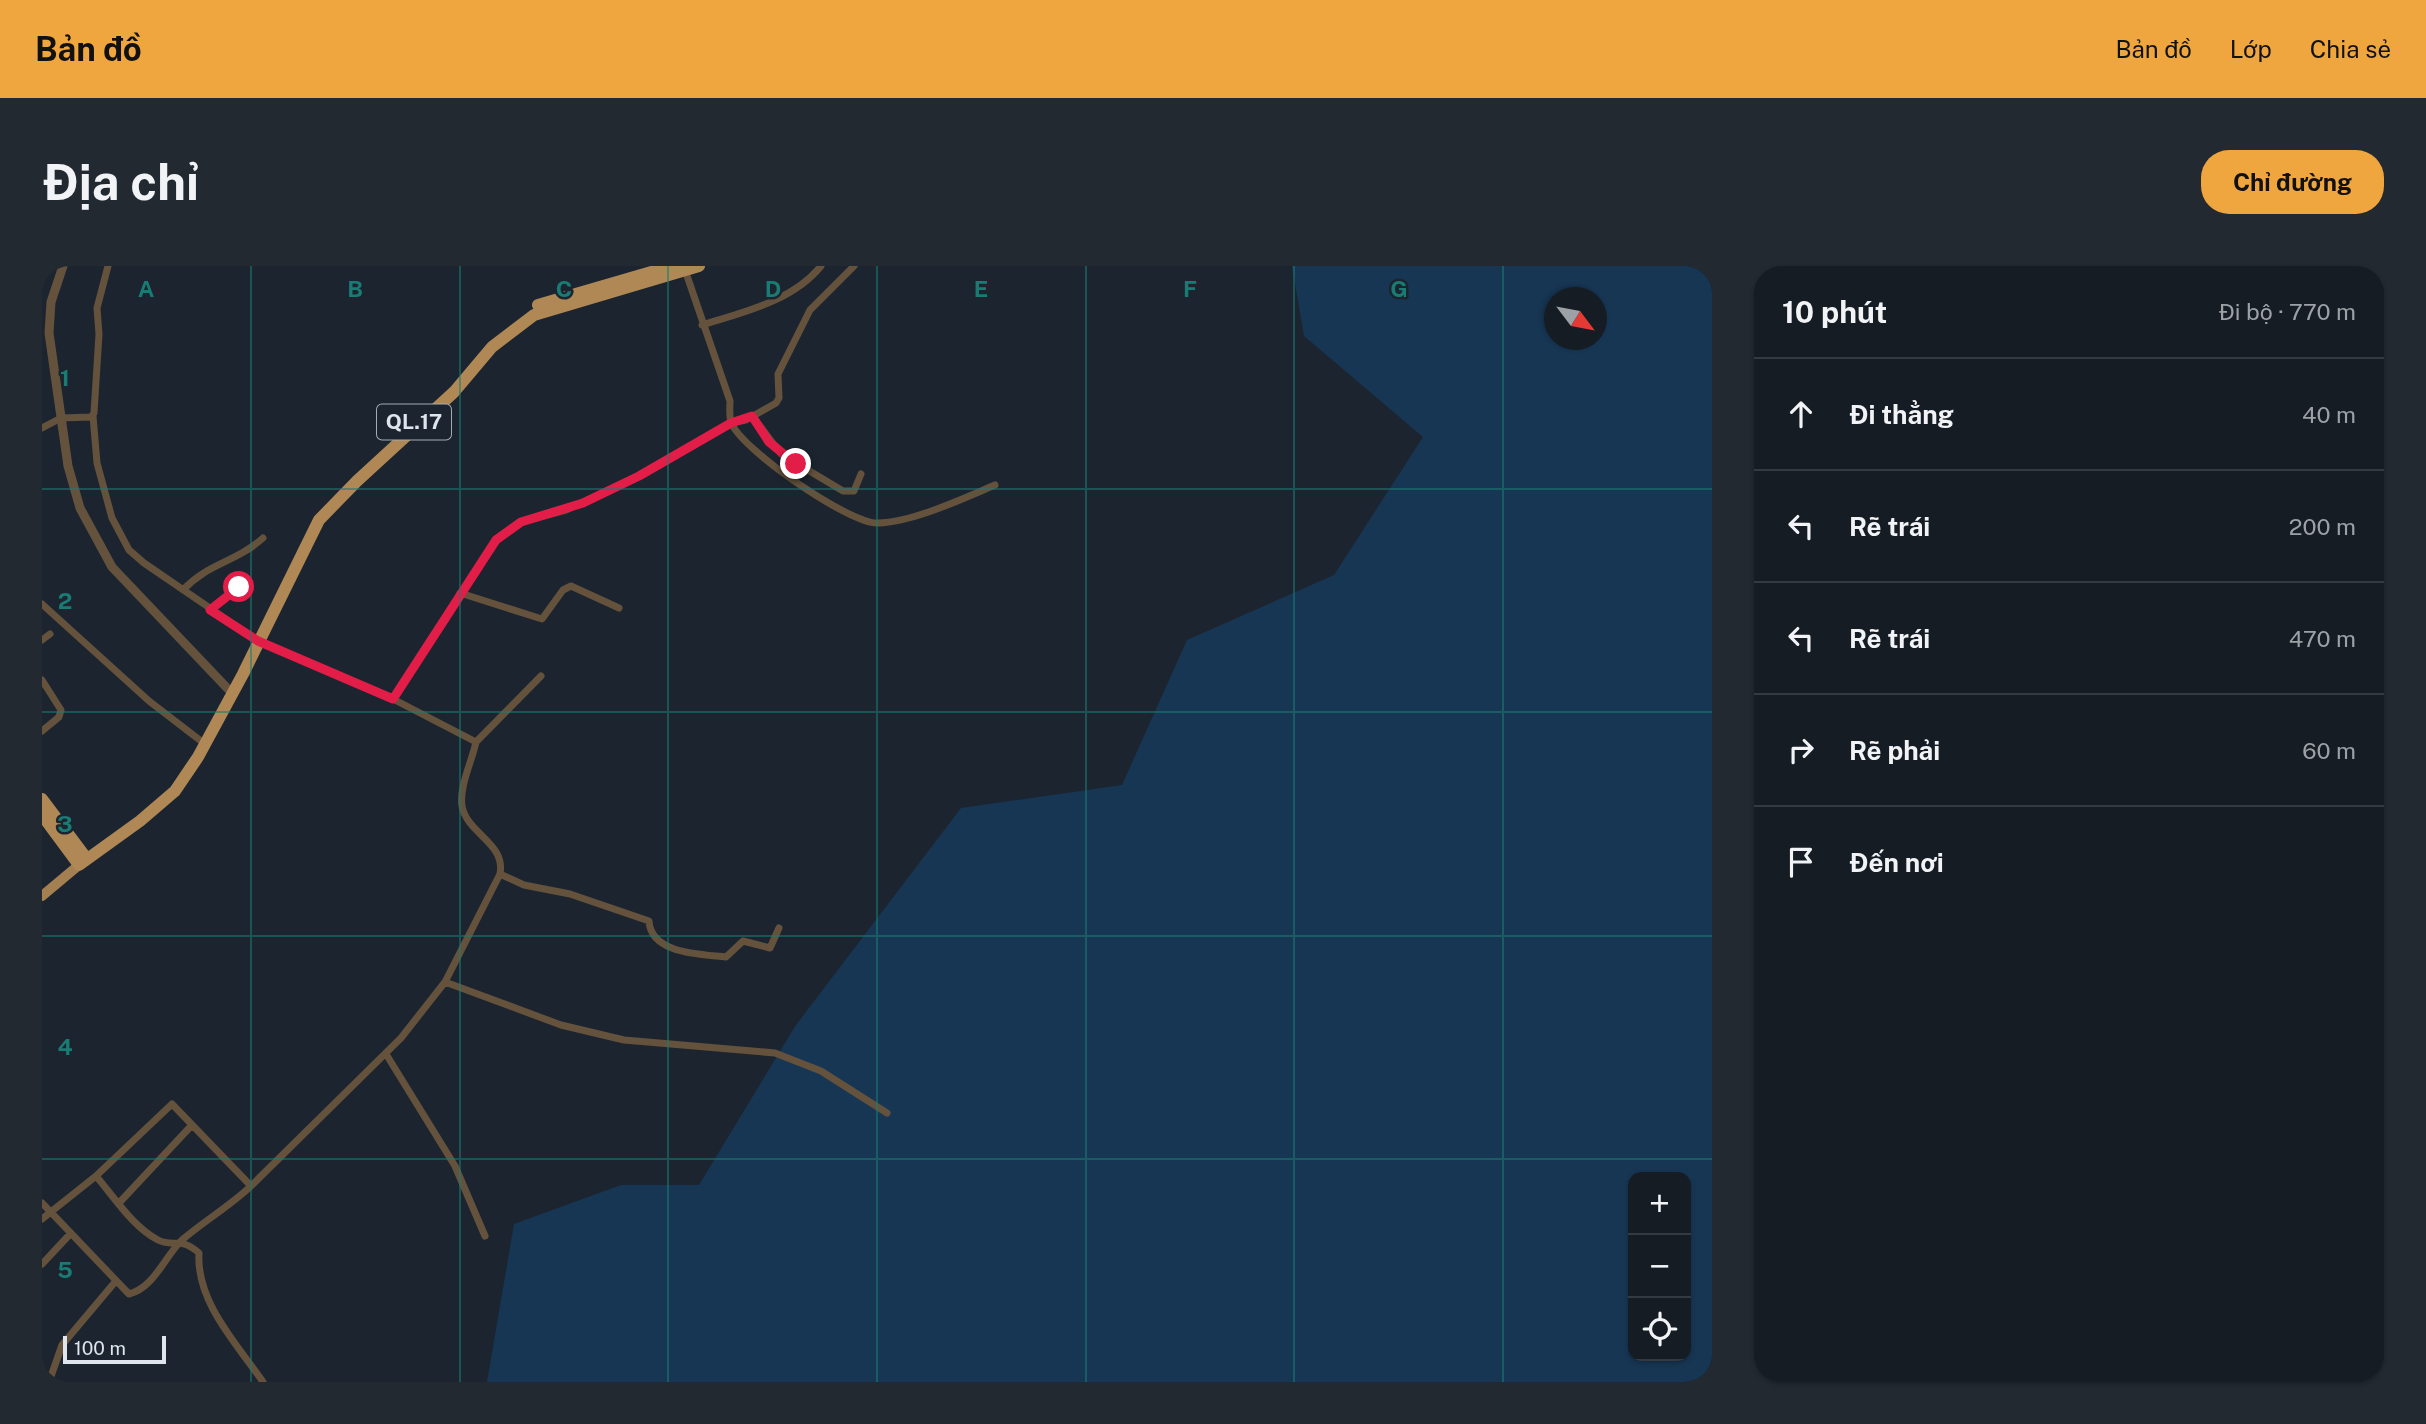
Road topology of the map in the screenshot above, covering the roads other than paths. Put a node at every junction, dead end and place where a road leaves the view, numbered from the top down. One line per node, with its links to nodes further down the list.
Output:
1 (63, 266): 11 (street)
2 (108, 266): 9 (street)
3 (672, 266): 25 (highway, QL.17)
4 (699, 266): 7 (highway)
5 (821, 266): 8 (street)
6 (854, 266): 10 (street)
7 (685, 269): 8 (street); 25 (highway)
8 (702, 325): 12 (street)
9 (90, 416): 11 (street); 18 (street)
10 (752, 416): 12 (street); 14 (street)
11 (64, 418): 13 (street); 28 (street)
12 (731, 423): 15 (street); 19 (street)
13 (42, 428)
14 (861, 474)
15 (995, 485)
16 (263, 538): 18 (street)
17 (239, 587): 22 (street)
18 (183, 590): 22 (street)
19 (460, 593): 21 (street); 29 (street)
20 (42, 604): 31 (street)
21 (619, 608)
22 (210, 610): 25 (street)
23 (50, 634): 24 (street)
24 (42, 639)
25 (255, 639): 28 (highway, QL.17); 29 (street)
26 (541, 676): 32 (street)
27 (42, 680): 30 (street)
28 (235, 681): 31 (highway, QL.17); 35 (highway)
29 (393, 699): 32 (street)
30 (42, 732)
31 (201, 741): 35 (highway, QL.17)
32 (476, 742): 36 (street)
33 (42, 799): 35 (highway)
34 (42, 815): 35 (highway)
35 (82, 860): 37 (main road); 38 (main road)
36 (500, 874): 39 (street); 40 (street)
37 (42, 889)
38 (42, 896)
39 (779, 928)
40 (445, 982): 41 (street); 42 (street)
41 (386, 1054): 45 (street); 51 (street)
42 (887, 1113)
43 (192, 1125): 44 (street); 45 (street); 47 (street)
44 (96, 1176): 47 (street); 48 (street)
45 (251, 1186): 52 (street)
46 (42, 1203): 48 (street)
47 (119, 1203): 52 (street)
48 (49, 1211): 49 (street); 50 (street)
49 (42, 1219)
50 (71, 1233): 53 (street); 54 (street)
51 (485, 1236)
52 (181, 1241): 54 (street); 56 (street)
53 (42, 1264)
54 (115, 1282): 55 (street)
55 (49, 1382)
56 (263, 1382)

